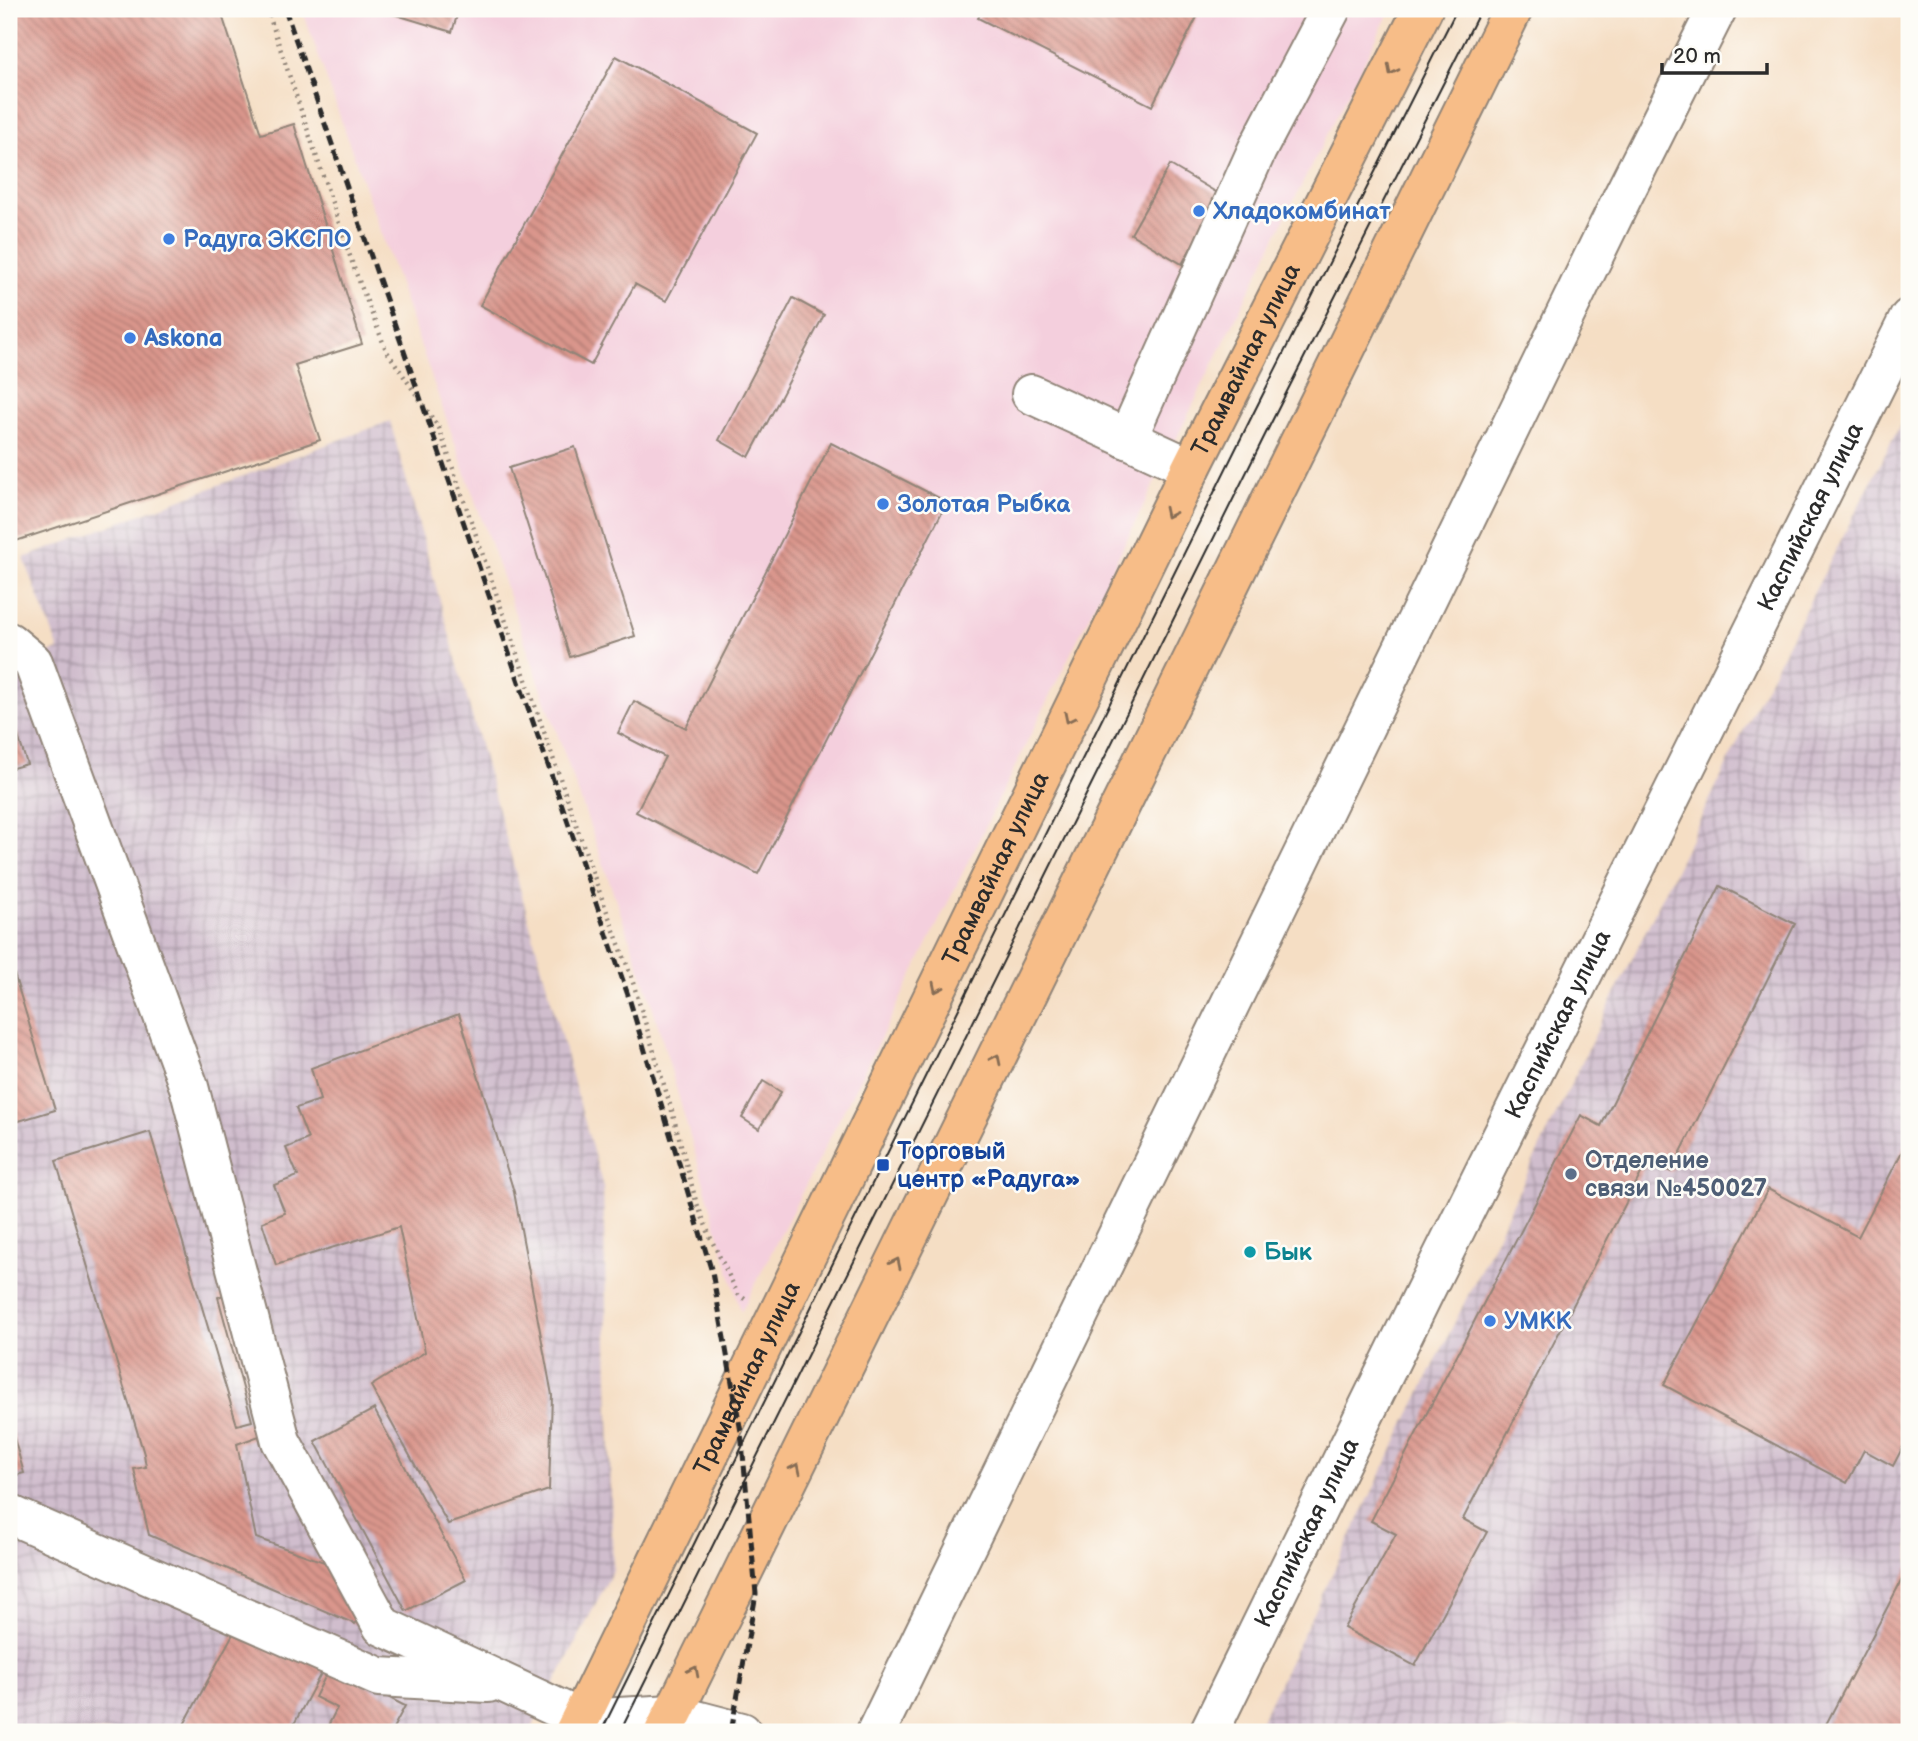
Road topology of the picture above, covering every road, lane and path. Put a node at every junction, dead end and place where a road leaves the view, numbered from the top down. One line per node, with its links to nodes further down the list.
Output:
1 (267, 9): 11 (path)
2 (1331, 9): 8 (street)
3 (1423, 9): 9 (main road, Трамвайная улица, one-way to 9)
4 (1513, 9): 14 (main road, one-way to 4)
5 (1717, 9): 17 (street)
6 (1909, 318): 18 (street, Каспийская улица)
7 (1031, 394): 8 (street)
8 (1127, 439): 9 (street)
9 (1191, 468): 11 (main road, Трамвайная улица, one-way to 11)
10 (9, 642): 13 (street)
11 (774, 1322): 15 (main road, Трамвайная улица)
12 (9, 1514): 13 (street)
13 (508, 1685): 15 (street)
14 (668, 1723): 15 (street); 16 (street)
15 (577, 1725)
16 (742, 1732)
17 (876, 1732)
18 (1209, 1732)

